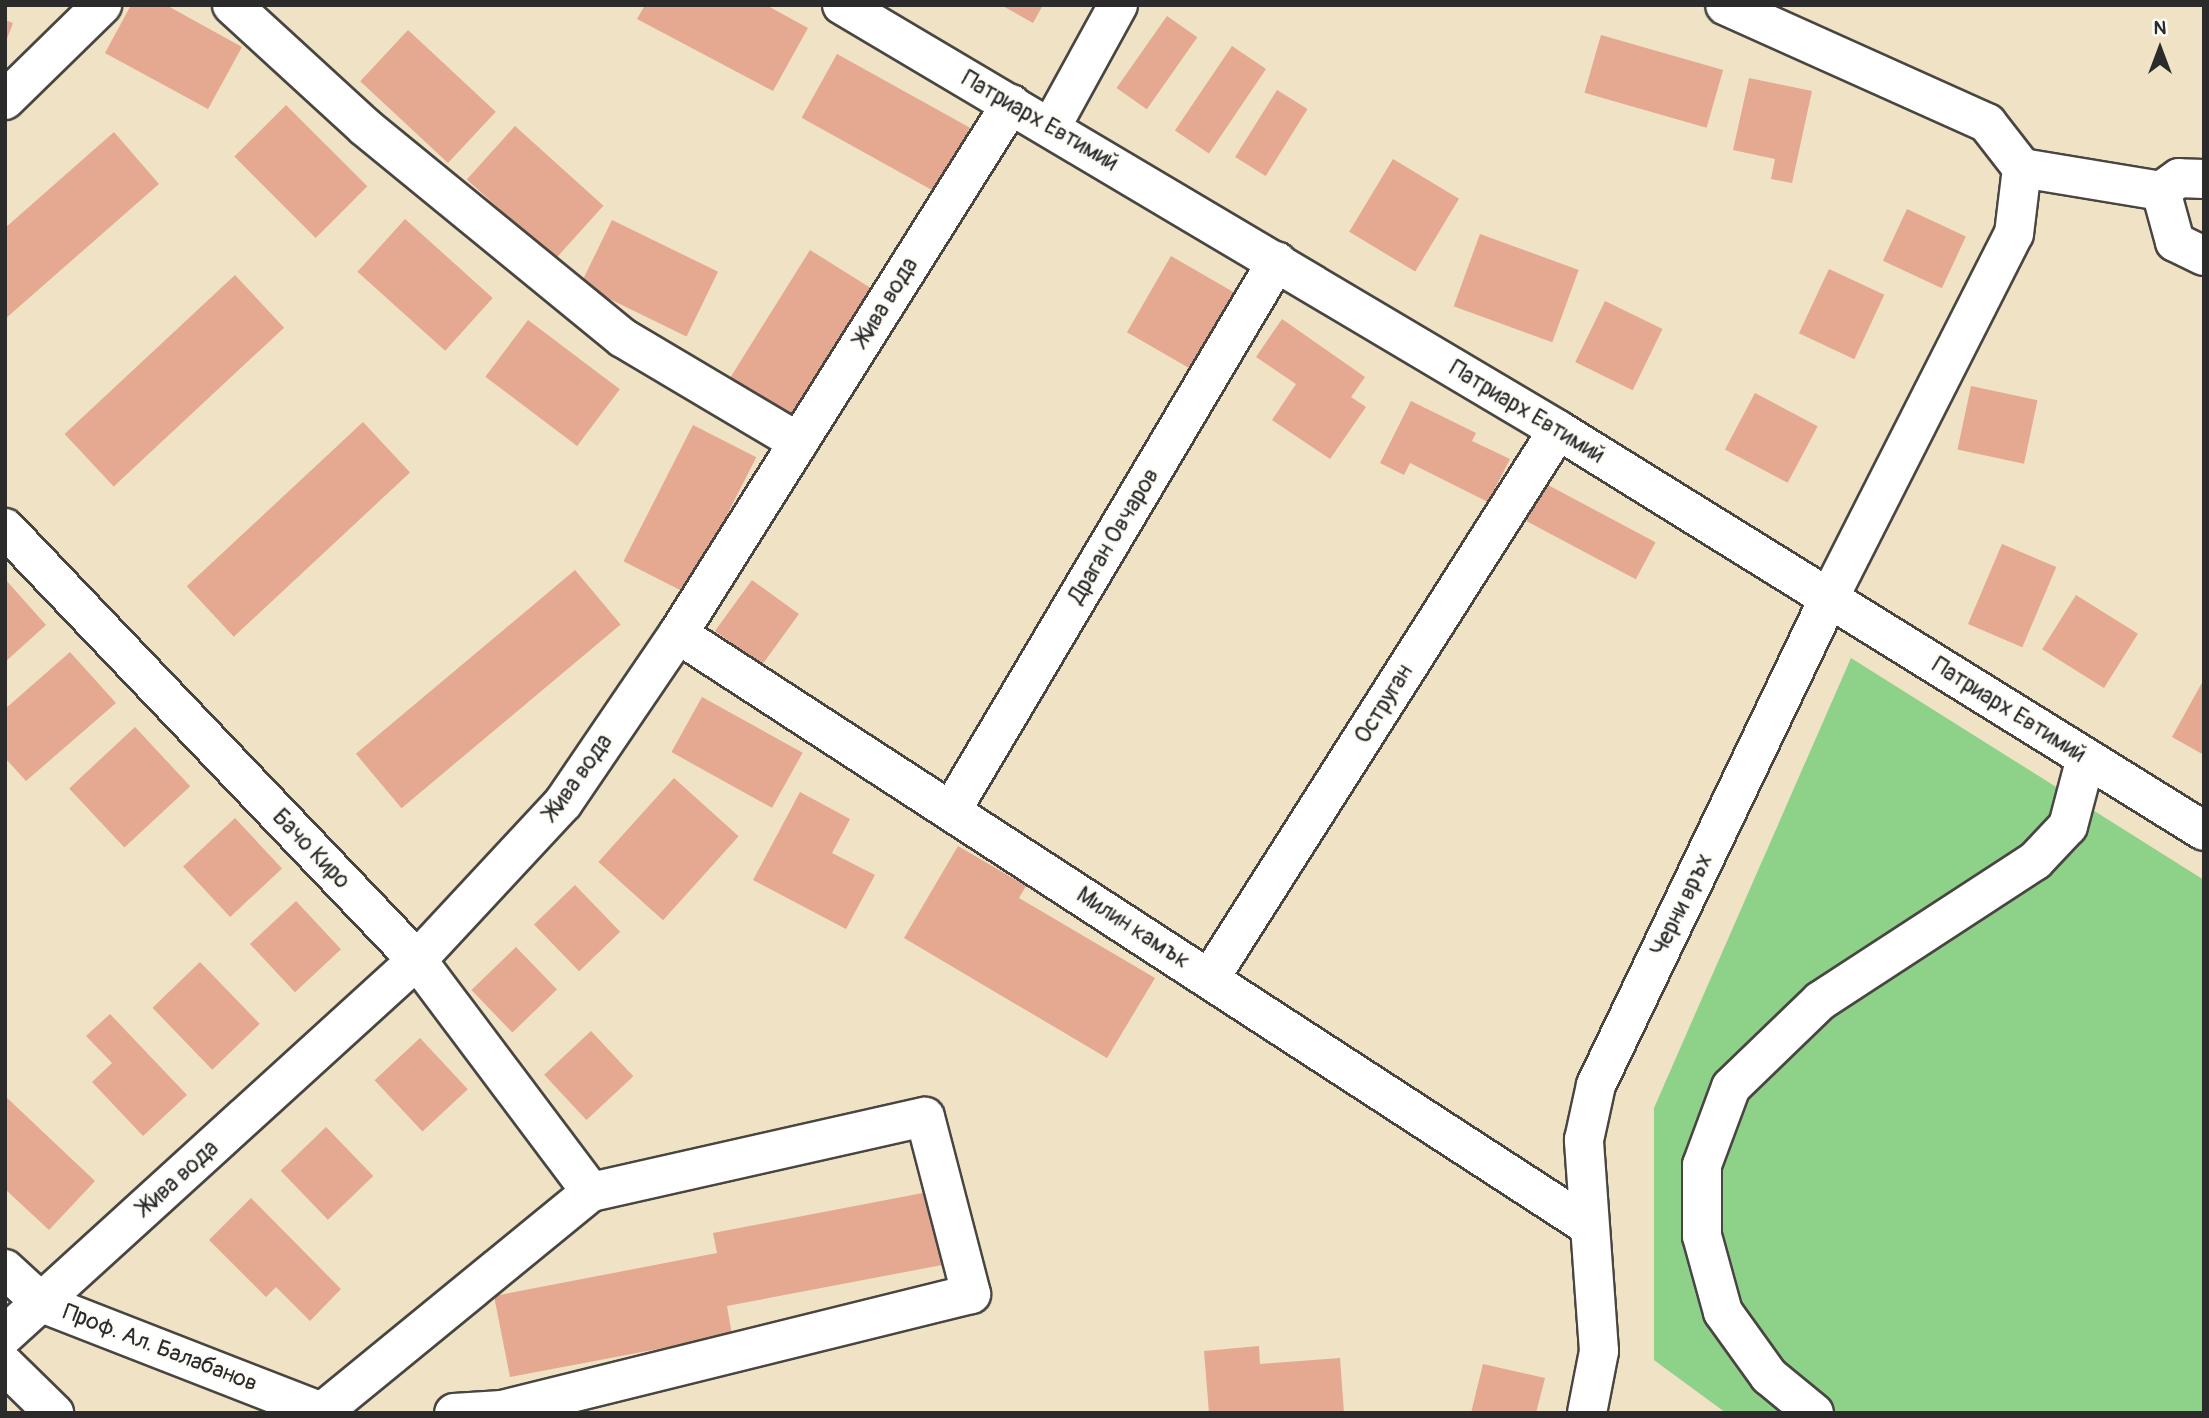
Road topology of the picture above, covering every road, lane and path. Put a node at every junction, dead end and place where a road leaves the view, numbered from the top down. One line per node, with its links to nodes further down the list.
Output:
1 (232, 5): 15 (street)
2 (842, 5): 7 (street, Патриарх Евтимий)
3 (1118, 5): 8 (street)
4 (1728, 6): 9 (street)
5 (92, 9): 6 (street)
6 (5, 100)
7 (1011, 104): 8 (street, Патриарх Евтимий); 15 (street, Жива вода)
8 (1051, 127): 13 (street, Патриарх Евтимий)
9 (2022, 168): 11 (street); 17 (street, Черни връх)
10 (2204, 179): 11 (street)
11 (2161, 191): 12 (street)
12 (2204, 256)
13 (1278, 261): 14 (street, Патриарх Евтимий); 20 (street, Драган Овчаров)
14 (1559, 430): 17 (street, Патриарх Евтимий); 23 (street, Оструган)
15 (798, 442): 18 (street, Жива вода)
16 (5, 528): 22 (street, Бачо Киро)
17 (1829, 598): 19 (street, Патриарх Евтимий); 25 (street, Черни връх)
18 (678, 634): 20 (street, Милин камък); 22 (street, Жива вода)
19 (2086, 758): 21 (street, Патриарх Евтимий); 34 (street)
20 (951, 811): 23 (street, Милин камък)
21 (2204, 831)
22 (417, 960): 24 (street, Бачо Киро); 27 (street, Жива вода)
23 (1210, 978): 25 (street, Милин камък)
24 (591, 1192): 30 (street); 32 (street)
25 (1587, 1225): 33 (street, Черни връх)
26 (5, 1269): 27 (street, Проф. Ал. Балабанов)
27 (42, 1303): 28 (street, Жива вода); 30 (street, Проф. Ал. Балабанов)
28 (5, 1335)
29 (5, 1365): 31 (street)
30 (327, 1412)
31 (54, 1413)
32 (454, 1413)
33 (1587, 1413)
34 (1814, 1413)

